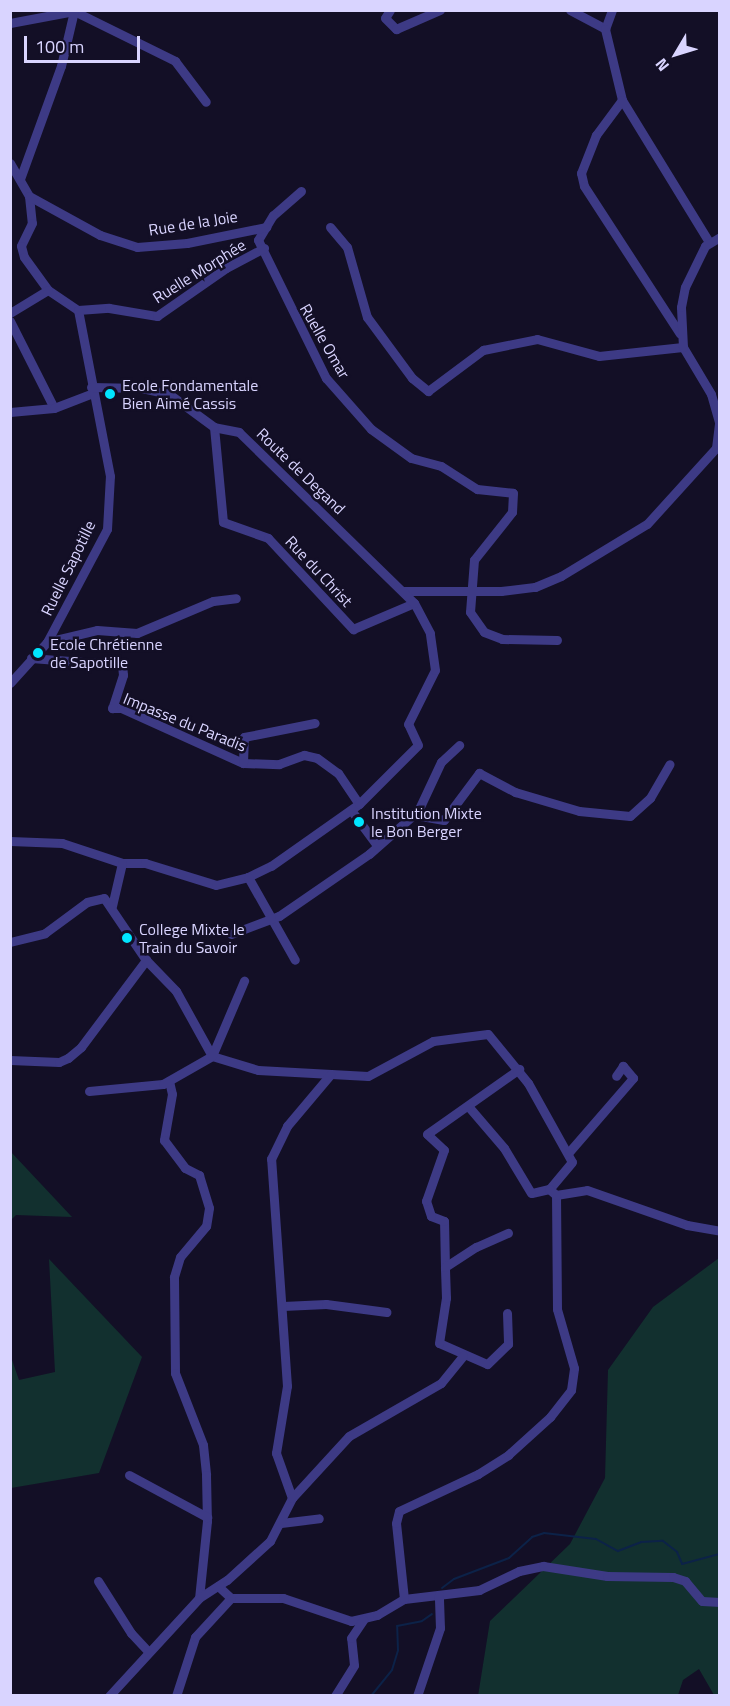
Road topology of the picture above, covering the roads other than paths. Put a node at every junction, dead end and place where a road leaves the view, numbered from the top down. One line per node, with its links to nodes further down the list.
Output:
1 (390, 10): 2 (street)
2 (440, 10)
3 (570, 10): 7 (street)
4 (612, 10): 7 (street)
5 (74, 11): 6 (street); 9 (street); 11 (street)
6 (10, 23)
7 (605, 29): 8 (street)
8 (622, 100): 17 (street); 25 (street)
9 (206, 102)
10 (10, 163): 11 (street)
11 (20, 179): 13 (street)
12 (301, 191): 14 (street)
13 (28, 196): 14 (street, Rue de la Joie); 18 (street)
14 (266, 226): 20 (street, Ruelle Omar)
15 (330, 226): 26 (street)
16 (720, 237): 17 (street)
17 (709, 242): 25 (street)
18 (21, 246): 19 (street); 21 (street)
19 (10, 247)
20 (264, 248): 22 (street, Ruelle Morphée); 31 (street, Ruelle Omar)
21 (48, 290): 22 (street); 23 (street)
22 (78, 310): 27 (street, Ruelle Sapotille)
23 (10, 313)
24 (10, 321): 28 (street)
25 (680, 335): 26 (street)
26 (683, 347): 31 (street)
27 (91, 390): 28 (street); 30 (street, Route de Degand); 36 (street, Ruelle Sapotille)
28 (54, 408): 29 (street)
29 (10, 412)
30 (214, 427): 32 (street, Route de Degand); 34 (street, Rue du Christ)
31 (470, 590): 32 (street); 35 (street)
32 (404, 591): 34 (street, Route de Degand)
33 (236, 598): 36 (street)
34 (414, 603): 43 (street, Route de Degand)
35 (557, 640)
36 (47, 642): 37 (street, Ruelle Sapotille)
37 (31, 658): 38 (street, Ruelle Sapotille); 41 (street, Impasse du Paradis)
38 (10, 683)
39 (315, 723): 41 (street)
40 (459, 745): 44 (street)
41 (243, 763): 43 (street, Impasse du Paradis)
42 (670, 764): 44 (street)
43 (355, 807): 46 (street, Impasse du Paradis); 48 (street)
44 (417, 811): 46 (street)
45 (10, 841): 47 (street)
46 (376, 844): 50 (street)
47 (122, 863): 48 (street); 49 (street)
48 (248, 877): 50 (street)
49 (112, 906): 52 (street); 53 (street)
50 (270, 919): 51 (street); 54 (street)
51 (231, 934)
52 (10, 942)
53 (146, 960): 56 (street); 57 (street)
54 (294, 960)
55 (244, 981): 56 (street)
56 (212, 1056): 59 (street); 61 (street)
57 (10, 1060)
58 (519, 1069): 59 (street); 63 (street); 64 (street)
59 (330, 1075): 69 (street)
60 (616, 1076): 64 (street)
61 (169, 1081): 62 (street); 75 (street)
62 (89, 1091)
63 (468, 1106): 65 (street); 68 (street)
64 (569, 1152): 65 (street)
65 (552, 1192): 66 (street); 83 (street)
66 (720, 1231)
67 (508, 1233): 68 (street)
68 (445, 1267): 72 (street)
69 (284, 1306): 70 (street); 74 (street)
70 (386, 1312)
71 (507, 1313): 72 (street)
72 (463, 1356): 74 (street)
73 (129, 1475): 75 (street)
74 (292, 1498): 77 (street)
75 (207, 1517): 81 (street)
76 (319, 1518): 77 (street)
77 (281, 1523): 79 (street)
78 (98, 1581): 86 (street)
79 (218, 1586): 81 (street); 82 (street)
80 (439, 1595): 83 (street); 84 (street); 90 (street)
81 (199, 1598): 86 (street)
82 (231, 1598): 85 (street); 88 (street)
83 (404, 1599): 85 (street)
84 (720, 1602)
85 (363, 1620): 89 (street)
86 (149, 1652): 87 (street)
87 (109, 1695)
88 (176, 1695)
89 (334, 1695)
90 (417, 1695)

